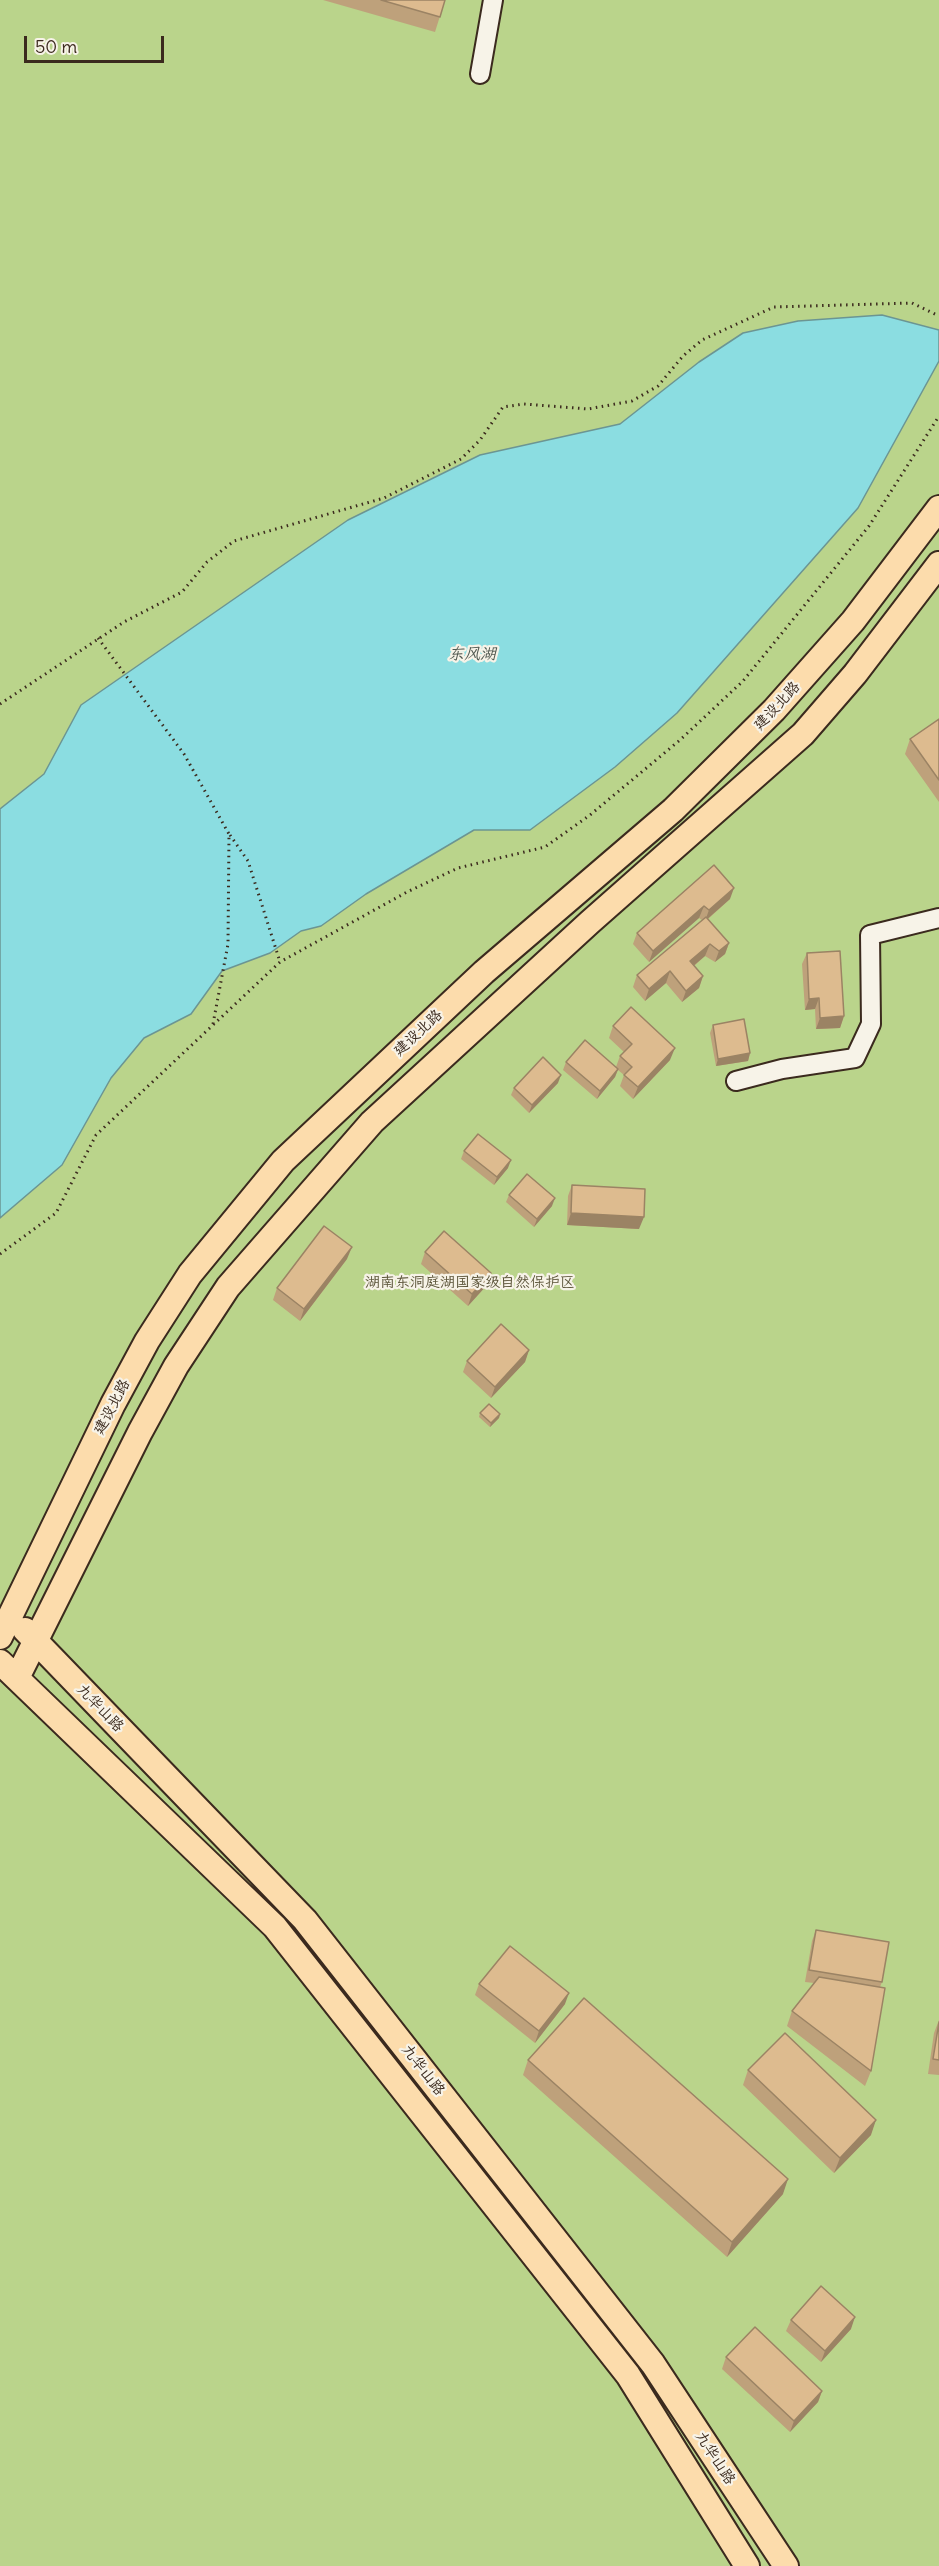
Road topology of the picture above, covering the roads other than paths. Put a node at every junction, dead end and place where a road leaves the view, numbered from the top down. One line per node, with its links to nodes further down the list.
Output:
1 (493, 0): 2 (street)
2 (480, 74)
3 (939, 508): 7 (main road, 建设北路)
4 (939, 564): 9 (main road)
5 (939, 918): 6 (street)
6 (736, 1081)
7 (5, 1608): 8 (main road, 建设北路); 9 (main road, 九华山路)
8 (0, 1637)
9 (35, 1641): 11 (main road); 13 (main road, 九华山路)
10 (0, 1662): 11 (main road, 九华山路)
11 (17, 1678): 12 (main road, 九华山路)
12 (747, 2566)
13 (786, 2566)

